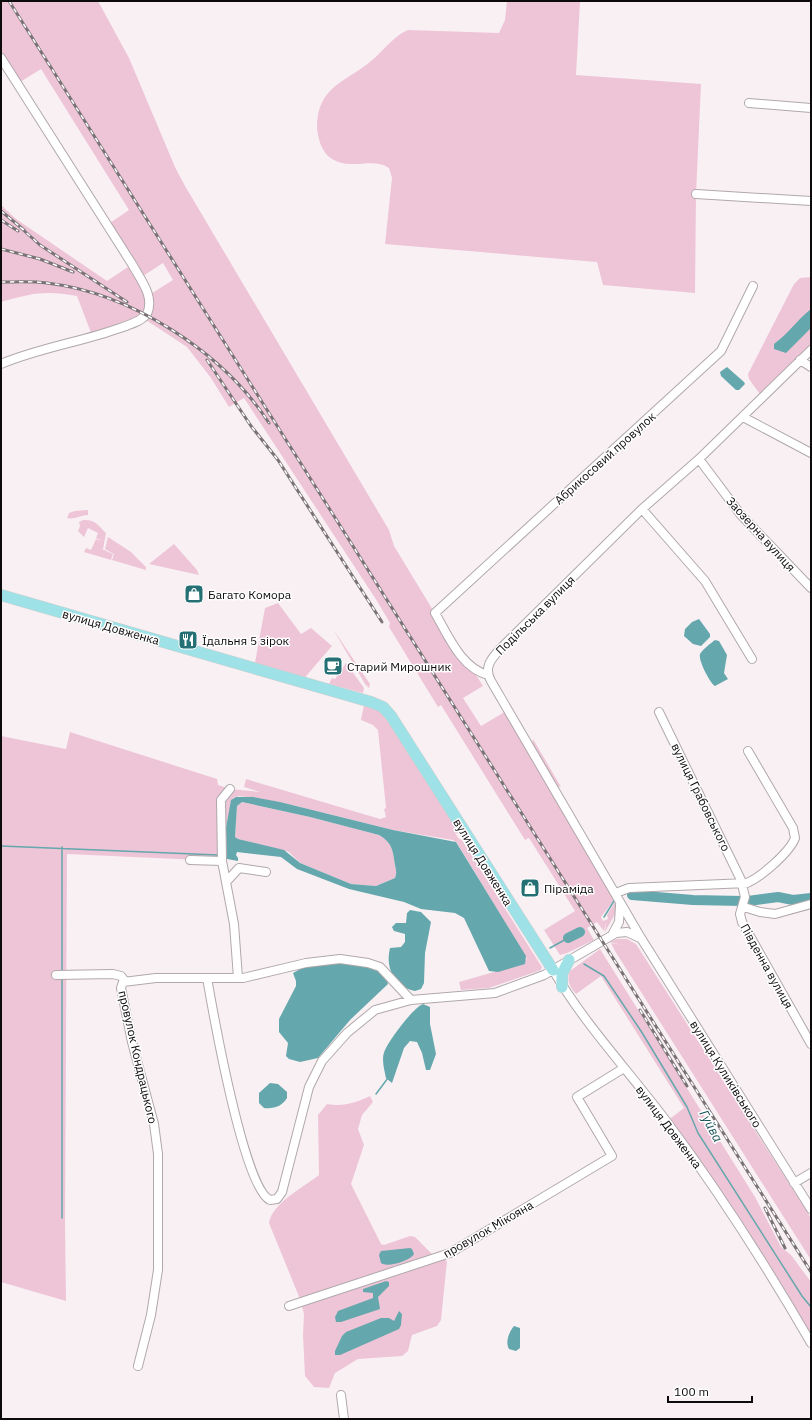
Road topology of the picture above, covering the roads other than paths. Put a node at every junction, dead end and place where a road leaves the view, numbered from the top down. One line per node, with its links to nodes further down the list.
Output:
1 (1, 58): 9 (street)
2 (749, 103): 3 (street)
3 (811, 108)
4 (696, 194): 5 (street)
5 (811, 201)
6 (753, 286): 18 (street, Абрикосовий провулок)
7 (811, 350): 8 (street, Подільська вулиця)
8 (800, 360): 10 (street); 11 (street, Подільська вулиця)
9 (1, 364)
10 (811, 367)
11 (743, 417): 12 (street); 13 (street, Подільська вулиця)
12 (811, 453)
13 (699, 459): 14 (street, Подільська вулиця); 15 (street, Заозерна вулиця)
14 (642, 509): 17 (street); 18 (street, Подільська вулиця)
15 (811, 588)
16 (1, 595): 32 (main road, вулиця Довженка)
17 (752, 659)
18 (488, 675): 27 (street)
19 (659, 712): 26 (street, вулиця Грабовського)
20 (748, 750): 26 (street)
21 (230, 789): 23 (street)
22 (190, 860): 23 (street)
23 (222, 861): 25 (street)
24 (266, 872): 25 (street)
25 (227, 881): 37 (street)
26 (742, 883): 27 (street); 29 (street, Південна вулиця)
27 (617, 896): 30 (street); 31 (street)
28 (811, 904): 29 (street)
29 (744, 907): 41 (street, Південна вулиця)
30 (611, 936): 31 (street); 33 (street)
31 (641, 938): 44 (street, вулиця Куликівського)
32 (545, 960): 33 (main road); 34 (main road, вулиця Довженка)
33 (569, 960): 34 (street); 39 (main road)
34 (553, 970): 39 (street, вулиця Довженка); 40 (street)
35 (61, 974): 38 (street)
36 (207, 978): 37 (street, провулок Кондрацького); 38 (street, провулок Кондрацького); 40 (street)
37 (238, 978): 40 (street, провулок Кондрацького)
38 (125, 981): 48 (street, провулок Кондрацького)
39 (562, 987): 42 (street, вулиця Довженка)
40 (411, 1000)
41 (811, 1044)
42 (624, 1068): 46 (street, провулок Мікояна); 47 (street, вулиця Довженка)
43 (811, 1173): 44 (street)
44 (794, 1183): 45 (street, вулиця Куликівського)
45 (811, 1209)
46 (289, 1306)
47 (811, 1343)
48 (138, 1366)
49 (341, 1395): 50 (street)
50 (344, 1419)

